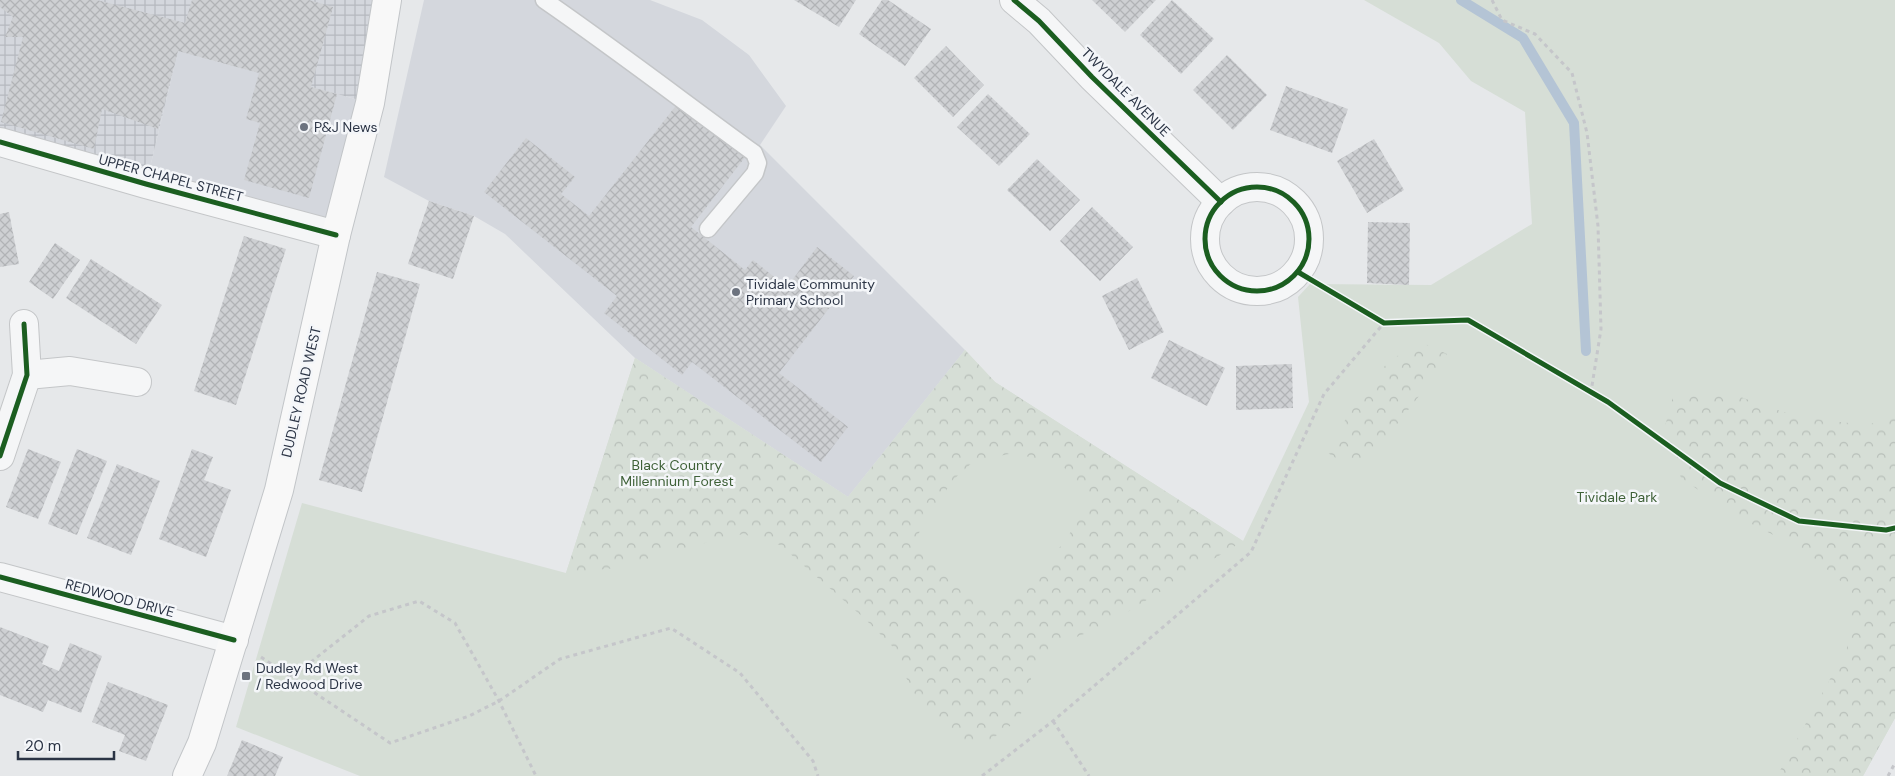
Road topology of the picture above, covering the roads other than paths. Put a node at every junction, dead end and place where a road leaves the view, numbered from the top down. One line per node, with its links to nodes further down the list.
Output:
1 (387, 0): 7 (main road, DUDLEY ROAD WEST)
2 (544, 0): 6 (lane)
3 (1014, 0): 5 (street, TWYDALE AVENUE)
4 (0, 142): 7 (street, UPPER CHAPEL STREET)
5 (1221, 202): 5 (street)
6 (708, 229)
7 (336, 235): 13 (main road, DUDLEY ROAD WEST)
8 (24, 324): 9 (street)
9 (27, 375): 10 (street); 11 (street)
10 (137, 382)
11 (0, 456)
12 (0, 578): 13 (street, REDWOOD DRIVE)
13 (234, 640): 14 (main road, DUDLEY ROAD WEST)
14 (187, 776)

